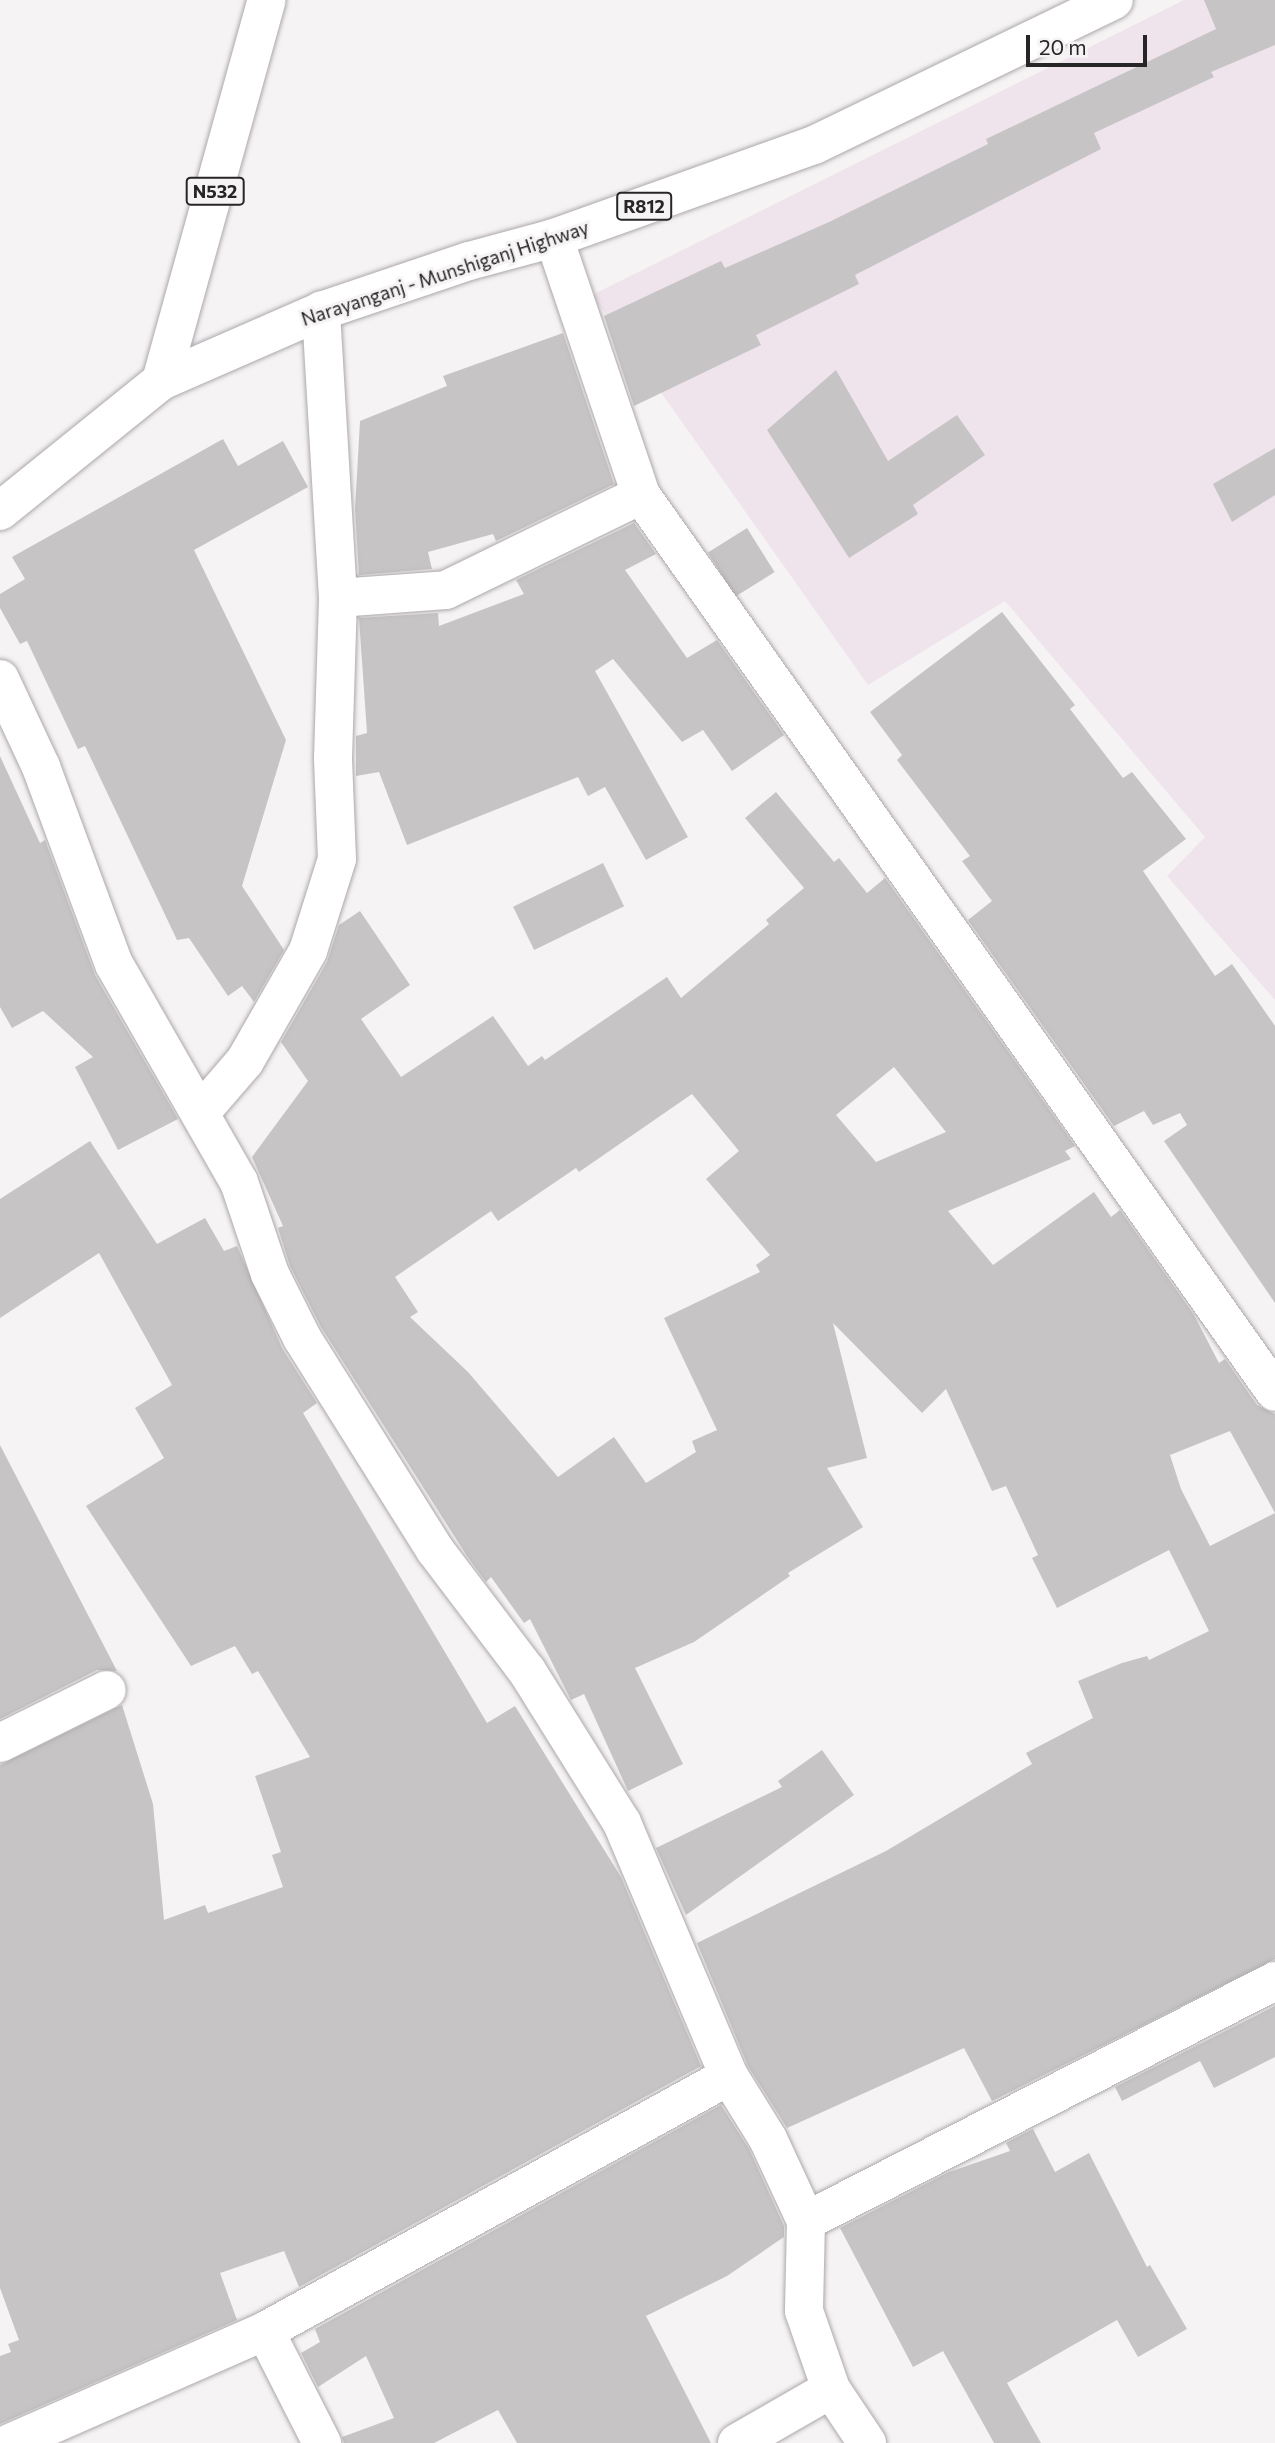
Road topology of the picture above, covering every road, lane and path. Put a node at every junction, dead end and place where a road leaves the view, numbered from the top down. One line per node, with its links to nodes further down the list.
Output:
1 (267, 0): 5 (main road, N532)
2 (1114, 0): 3 (main road, Narayanganj - Munshiganj Highway / R812)
3 (554, 238): 4 (main road, Narayanganj - Munshiganj Highway / R812); 6 (main road)
4 (321, 311): 5 (main road, Narayanganj - Munshiganj Highway / R812); 8 (main road)
5 (161, 381): 7 (main road, Narayanganj - Munshiganj Highway)
6 (640, 495): 8 (main road); 11 (main road)
7 (0, 511)
8 (338, 597): 10 (main road)
9 (0, 679): 10 (main road)
10 (201, 1112): 15 (main road)
11 (1275, 1392)
12 (107, 1690): 13 (main road)
13 (0, 1743)
14 (1275, 1981): 16 (main road)
15 (729, 2076): 16 (main road); 17 (main road)
16 (806, 2221): 18 (main road)
17 (265, 2331): 19 (main road); 20 (main road)
18 (831, 2389): 21 (main road); 22 (main road)
19 (10, 2443)
20 (322, 2443)
21 (737, 2443)
22 (867, 2443)

